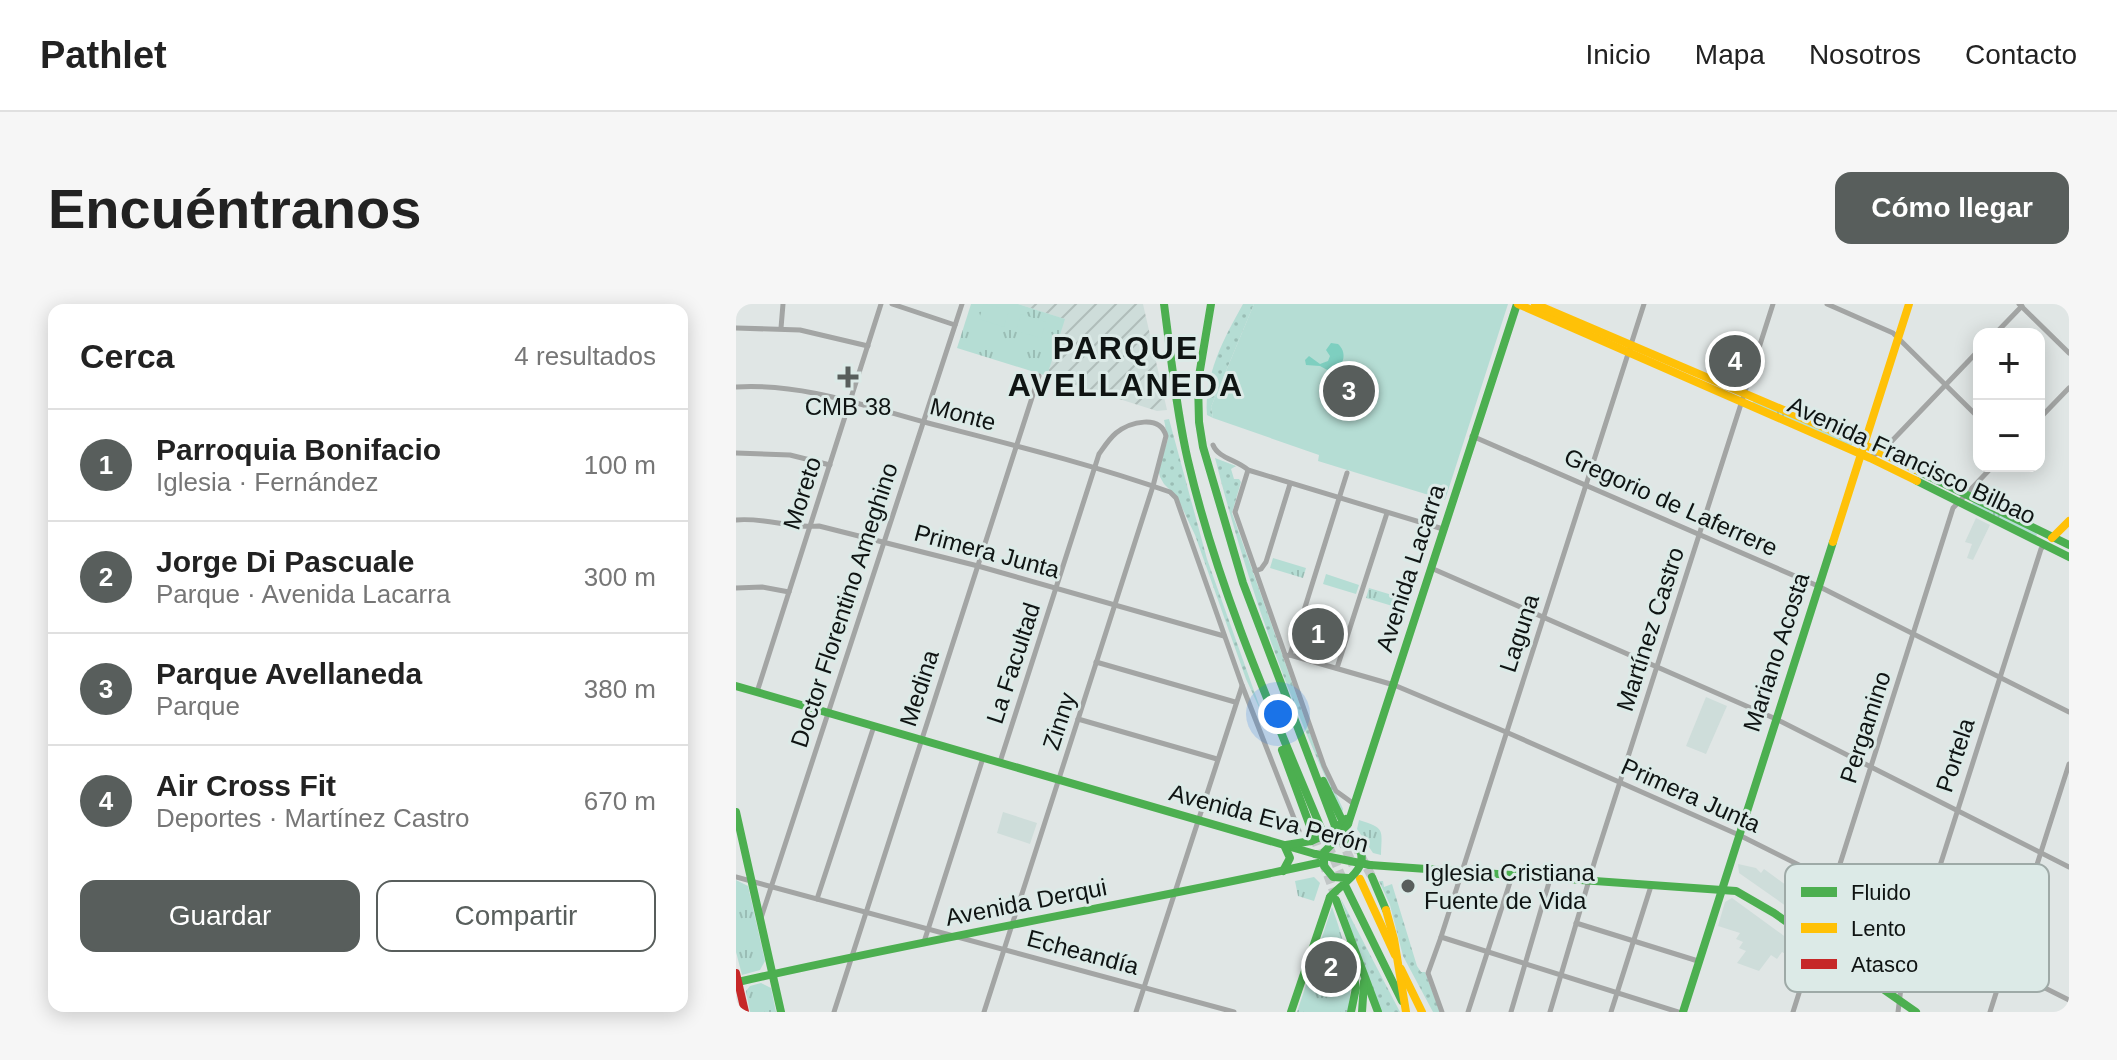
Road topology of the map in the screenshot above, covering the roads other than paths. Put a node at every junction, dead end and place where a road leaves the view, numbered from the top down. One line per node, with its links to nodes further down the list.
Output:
1 (783, 304): 16 (street)
2 (881, 304): 19 (street, Moreto)
3 (892, 304): 14 (street)
4 (962, 304): 14 (street, Doctor Florentino Ameghino)
5 (1164, 304): 107 (main road)
6 (1211, 304): 91 (main road)
7 (1518, 304): 20 (main road, Avenida Francisco Bilbao); 34 (main road, Avenida Lacarra)
8 (1535, 304): 20 (main road, Avenida Francisco Bilbao)
9 (1644, 304): 20 (street, Laguna)
10 (1773, 304): 27 (street, Martínez Castro)
11 (1827, 304): 18 (street)
12 (1909, 304): 18 (main road, Mariano Acosta)
13 (2022, 305): 17 (street); 21 (street)
14 (955, 325): 32 (street, Doctor Florentino Ameghino)
15 (736, 328): 16 (street)
16 (781, 328): 19 (street)
17 (2001, 328)
18 (1898, 338): 24 (street); 37 (main road, Mariano Acosta)
19 (868, 346): 28 (street, Moreto)
20 (1629, 348): 27 (main road, Avenida Francisco Bilbao); 29 (main road, Avenida Francisco Bilbao); 47 (street, Laguna)
21 (2069, 353)
22 (1973, 356): 24 (street)
23 (1039, 376): 36 (street, Medina)
24 (1945, 385): 30 (street); 38 (street)
25 (736, 387): 28 (street, Monte)
26 (2069, 388): 31 (street)
27 (1745, 393): 29 (street, Martínez Castro); 37 (main road, Avenida Francisco Bilbao)
28 (850, 402): 32 (street, Monte); 41 (street, Moreto)
29 (1741, 403): 37 (main road, Avenida Francisco Bilbao); 57 (street, Martínez Castro)
30 (1973, 412)
31 (2045, 413)
32 (924, 422): 36 (street, Monte); 59 (street, Doctor Florentino Ameghino)
33 (1152, 422): 42 (street, La Facultad); 48 (street, Zinny)
34 (1472, 436): 47 (street, Gregorio de Laferrere); 56 (main road, Avenida Lacarra)
35 (1213, 445): 43 (street)
36 (1016, 446): 42 (street, Monte); 63 (street, Medina)
37 (1862, 449): 38 (main road, Avenida Francisco Bilbao); 40 (main road, Avenida Francisco Bilbao); 66 (main road, Mariano Acosta)
38 (1879, 452): 40 (street); 49 (main road, Avenida Francisco Bilbao)
39 (736, 453): 41 (street)
40 (1870, 458): 51 (main road, Avenida Francisco Bilbao)
41 (830, 465): 55 (street, Moreto)
42 (1094, 469): 48 (street, Monte); 68 (street, La Facultad)
43 (1248, 470): 46 (street); 65 (street)
44 (1987, 472): 49 (street, Pergamino)
45 (1347, 473): 50 (street)
46 (1290, 484): 50 (street); 65 (street)
47 (1585, 484): 57 (street, Gregorio de Laferrere); 71 (street, Laguna)
48 (1153, 486): 70 (street, Zinny); 73 (street, Monte)
49 (1966, 495): 51 (street, Pergamino); 58 (main road, Avenida Francisco Bilbao)
50 (1339, 499): 52 (street); 74 (street)
51 (1958, 503): 60 (main road, Avenida Francisco Bilbao); 72 (street, Pergamino)
52 (1387, 513): 56 (street); 77 (street)
53 (736, 520): 55 (street, Primera Junta)
54 (2069, 521): 58 (main road, Portela)
55 (810, 527): 59 (street, Primera Junta); 69 (street, Moreto)
56 (1443, 529): 64 (main road, Avenida Lacarra)
57 (1699, 534): 66 (street, Gregorio de Laferrere); 76 (street, Martínez Castro)
58 (2053, 537): 60 (main road, Portela); 61 (main road, Avenida Francisco Bilbao)
59 (884, 541): 63 (street, Primera Junta); 85 (street, Doctor Florentino Ameghino)
60 (2045, 545): 62 (main road, Avenida Francisco Bilbao); 78 (street, Portela)
61 (2069, 545)
62 (2069, 557)
63 (978, 566): 68 (street, Primera Junta); 90 (street, Medina)
64 (1431, 568): 71 (street); 80 (main road, Avenida Lacarra)
65 (1255, 571): 74 (street)
66 (1818, 586): 72 (street, Gregorio de Laferrere); 87 (main road, Mariano Acosta)
67 (736, 588): 69 (street)
68 (1056, 588): 70 (street, Primera Junta); 94 (street, La Facultad)
69 (789, 592): 82 (street, Moreto)
70 (1115, 605): 73 (street, Primera Junta); 75 (street, Zinny)
71 (1542, 619): 76 (street); 89 (street, Laguna)
72 (1913, 634): 78 (street, Gregorio de Laferrere); 96 (street, Pergamino)
73 (1225, 636): 79 (street)
74 (1288, 655): 77 (street, Primera Junta); 102 (street)
75 (1096, 662): 83 (street); 86 (street, Zinny)
76 (1657, 667): 87 (street); 98 (street, Martínez Castro)
77 (1337, 668): 80 (street, Primera Junta)
78 (2000, 677): 84 (street, Gregorio de Laferrere); 100 (street, Portela)
79 (1242, 685): 83 (street); 105 (street)
80 (1394, 685): 89 (street, Primera Junta); 102 (main road, Avenida Lacarra)
81 (736, 686): 82 (main road, Avenida Eva Perón)
82 (757, 692): 85 (main road, Avenida Eva Perón)
83 (1235, 702): 93 (street)
84 (2069, 712)
85 (827, 713): 88 (main road, Avenida Eva Perón); 130 (street, Doctor Florentino Ameghino)
86 (1078, 719): 93 (street); 97 (street, Zinny)
87 (1776, 719): 96 (street); 106 (main road, Mariano Acosta)
88 (874, 726): 90 (main road, Avenida Eva Perón); 134 (street)
89 (1506, 732): 98 (street, Primera Junta); 120 (street, Laguna)
90 (922, 741): 92 (main road, Avenida Eva Perón); 135 (street, Medina)
91 (1302, 741): 102 (main road); 104 (main road)
92 (983, 758): 94 (main road, Avenida Eva Perón); 141 (street)
93 (1217, 759): 103 (street)
94 (1000, 762): 97 (main road, Avenida Eva Perón)
95 (2069, 764): 99 (street)
96 (1871, 767): 100 (street); 113 (street, Pergamino)
97 (1059, 780): 103 (main road, Avenida Eva Perón); 140 (street, Zinny)
98 (1620, 783): 106 (street, Primera Junta); 128 (street, Martínez Castro)
99 (2066, 786): 110 (street)
100 (1958, 811): 110 (street); 114 (street, Portela)
101 (736, 812): 126 (main road)
102 (1348, 815): 107 (main road, bridge); 108 (main road, Avenida Lacarra, bridge)
103 (1197, 820): 109 (main road, Avenida Eva Perón); 132 (street)
104 (1335, 826)
105 (1299, 831)
106 (1739, 835): 112 (street, Primera Junta); 131 (main road, Mariano Acosta)
107 (1316, 837): 109 (main road)
108 (1336, 841): 111 (main road, Avenida Lacarra, bridge); 116 (main road, bridge)
109 (1284, 845): 111 (main road, Avenida Eva Perón); 118 (main road)
110 (2041, 854): 115 (street); 117 (street)
111 (1320, 859): 116 (main road, Avenida Eva Perón, bridge); 118 (main road, Avenida Derqui); 119 (main road, bridge)
112 (1796, 864)
113 (1840, 864)
114 (1941, 864)
115 (2038, 864)
116 (1366, 865): 120 (main road, Avenida Eva Perón); 127 (main road, bridge)
117 (2069, 867)
118 (1282, 872): 132 (main road, Avenida Derqui)
119 (1329, 874): 127 (main road, bridge); 133 (main road, bridge)
120 (1460, 874): 121 (main road, Avenida Eva Perón); 143 (street, Laguna)
121 (1512, 876): 125 (main road, Avenida Eva Perón); 147 (street)
122 (736, 877): 126 (street, Echeandía)
123 (1372, 877): 174 (main road, bridge)
124 (1360, 879): 175 (main road)
125 (1550, 879): 128 (main road, Avenida Eva Perón); 150 (street)
126 (751, 881): 130 (street, Echeandía); 136 (main road)
127 (1346, 882): 133 (main road, bridge); 174 (main road)
128 (1589, 882): 129 (main road, Avenida Eva Perón); 139 (street, Martínez Castro)
129 (1651, 886): 131 (main road, Avenida Eva Perón); 144 (street)
130 (770, 887): 134 (street, Echeandía); 136 (street, Doctor Florentino Ameghino)
131 (1723, 890): 138 (main road, Avenida Eva Perón); 149 (main road, Mariano Acosta)
132 (1174, 894): 140 (main road, Avenida Derqui); 155 (street)
133 (1333, 898): 137 (main road); 170 (main road)
134 (817, 899): 135 (street, Echeandía)
135 (866, 913): 141 (street, Echeandía); 148 (street, Medina)
136 (761, 918): 151 (main road)
137 (1342, 918): 153 (main road); 171 (main road)
138 (1785, 920)
139 (1576, 923): 144 (street); 152 (street, Martínez Castro)
140 (1012, 925): 142 (main road, Avenida Derqui); 146 (street, Zinny)
141 (928, 930): 142 (street, Echeandía); 145 (street)
142 (952, 936): 145 (main road, Avenida Derqui); 146 (street, Echeandía)
143 (1441, 937): 147 (street); 176 (street, Laguna)
144 (1634, 940): 149 (street); 161 (street)
145 (924, 942): 148 (main road, Avenida Derqui)
146 (1005, 950): 155 (street, Echeandía); 167 (street, Zinny)
147 (1488, 952): 150 (street); 177 (street)
148 (853, 956): 151 (main road, Avenida Derqui); 166 (street, Medina)
149 (1698, 961): 181 (main road, Mariano Acosta)
150 (1526, 963): 152 (street); 178 (street)
151 (772, 974): 154 (main road, Avenida Derqui); 165 (main road)
152 (1561, 974): 161 (street); 179 (street, Martínez Castro)
153 (1364, 975): 172 (main road); 173 (main road)
154 (737, 979): 164 (main road)
155 (1144, 987): 168 (street); 169 (street, Echeandía)
156 (2049, 990): 163 (street, Primera Junta)
157 (1799, 992): 182 (street, Pergamino)
158 (1888, 992): 162 (main road, Avenida Eva Perón)
159 (1901, 992): 162 (street, Portela)
160 (1996, 992): 185 (street)
161 (1617, 993): 180 (street); 181 (street)
162 (1899, 1000): 183 (street, Portela); 184 (main road, Avenida Eva Perón)
163 (2069, 1000)
164 (745, 1012)
165 (781, 1012)
166 (834, 1012)
167 (984, 1012)
168 (1136, 1012)
169 (1234, 1012)
170 (1291, 1012)
171 (1351, 1012)
172 (1362, 1012)
173 (1378, 1012)
174 (1407, 1012)
175 (1422, 1012)
176 (1442, 1012)
177 (1468, 1012)
178 (1511, 1012)
179 (1550, 1012)
180 (1611, 1012)
181 (1680, 1012)
182 (1793, 1012)
183 (1898, 1012)
184 (1916, 1012)
185 (1990, 1012)

